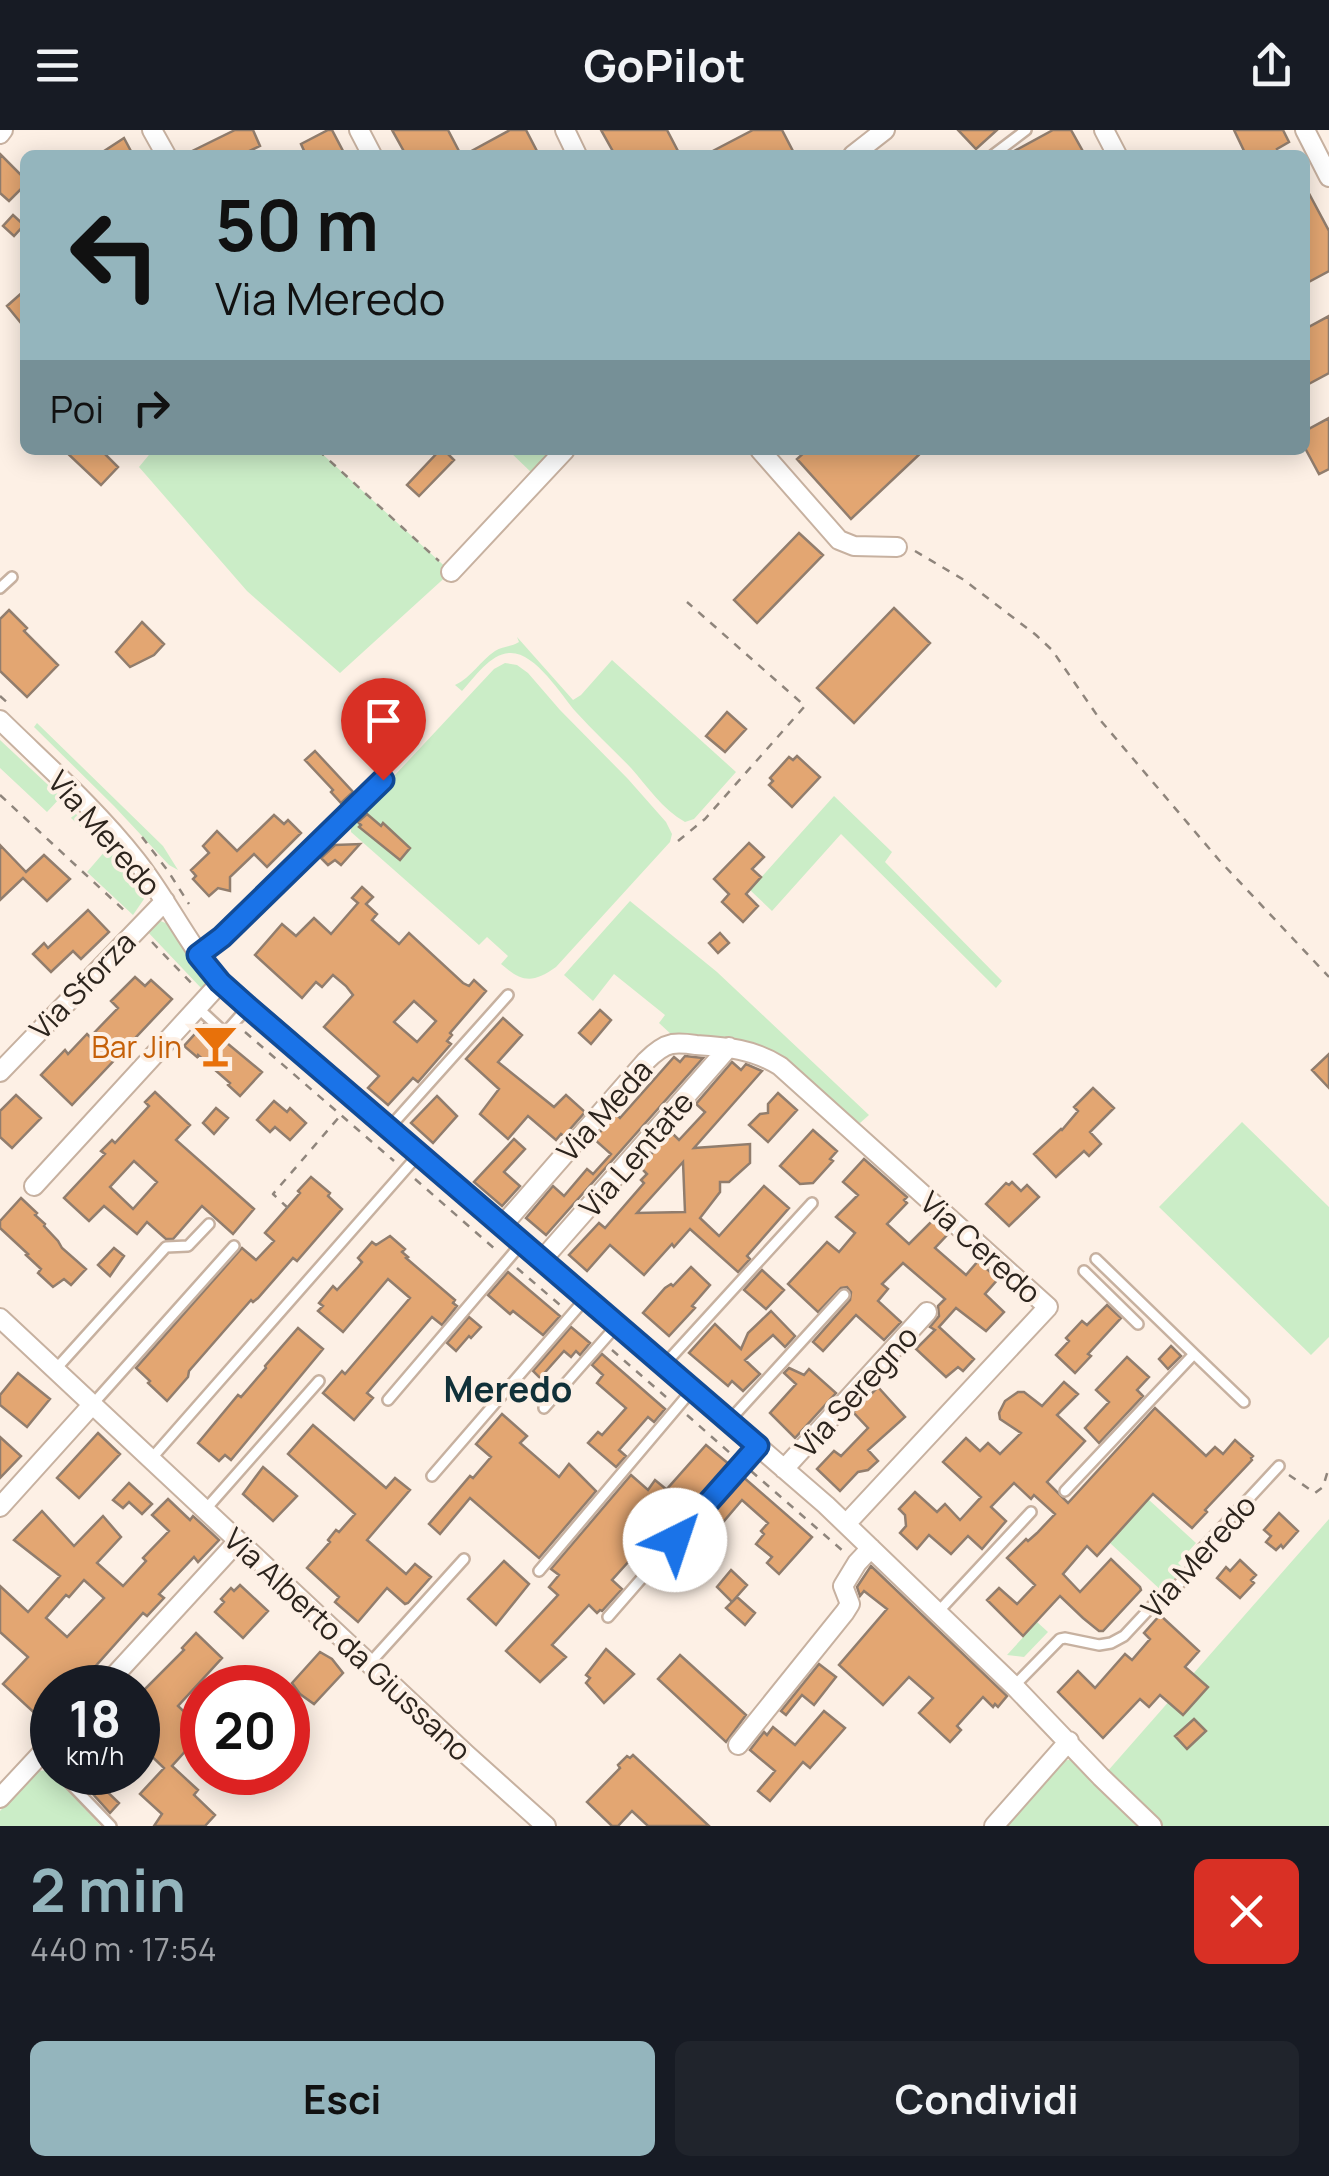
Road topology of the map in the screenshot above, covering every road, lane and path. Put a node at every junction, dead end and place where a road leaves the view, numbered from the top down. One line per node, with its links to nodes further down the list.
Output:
1 (886, 130): 4 (street)
2 (1026, 130): 5 (lane)
3 (1304, 130): 6 (street)
4 (859, 150)
5 (1000, 150)
6 (1329, 177)
7 (323, 455): 11 (path)
8 (560, 455): 11 (street)
9 (764, 455): 10 (street)
10 (897, 547): 22 (path)
11 (451, 572)
12 (12, 577): 13 (lane)
13 (0, 588)
14 (687, 602): 18 (path)
15 (0, 720): 19 (street, Via Meredo)
16 (383, 780): 21 (street)
17 (0, 795): 20 (path)
18 (678, 841)
19 (164, 900): 20 (street, Via Sforza); 21 (street, Via Meredo)
20 (138, 926): 25 (path); 29 (street, Via Sforza)
21 (198, 955): 23 (street, Via Meredo)
22 (1329, 977)
23 (220, 982): 25 (street); 26 (street, Via Meredo)
24 (508, 995): 31 (lane)
25 (201, 1002): 27 (lane); 34 (street)
26 (248, 1007): 27 (lane); 31 (street, Via Meredo)
27 (234, 1023): 30 (path)
28 (730, 1047): 38 (street, Via Meda); 42 (street, Via Lentate); 75 (street, Via Ceredo)
29 (0, 1072)
30 (341, 1115): 33 (path); 36 (path)
31 (389, 1128): 32 (street, Via Meredo)
32 (419, 1154): 33 (lane); 38 (street, Via Meredo)
33 (405, 1170): 41 (path); 65 (lane)
34 (34, 1186)
35 (812, 1203): 54 (lane)
36 (288, 1208)
37 (209, 1224): 55 (lane)
38 (502, 1226): 39 (street, Via Meredo)
39 (522, 1243): 41 (lane); 42 (street, Via Meredo)
40 (234, 1246): 60 (lane)
41 (507, 1260): 48 (path); 58 (lane)
42 (542, 1260): 46 (street, Via Meredo)
43 (1096, 1260): 53 (lane)
44 (1084, 1271): 51 (lane)
45 (844, 1295): 63 (lane)
46 (586, 1298): 48 (lane); 50 (street, Via Meredo)
47 (927, 1312): 69 (street, Via Seregno)
48 (571, 1315): 70 (lane)
49 (0, 1318): 55 (street, Via Alberto da Giussano)
50 (616, 1324): 52 (lane); 54 (street, Via Meredo)
51 (1138, 1324)
52 (602, 1341): 61 (path); 62 (lane)
53 (1194, 1354): 59 (lane); 71 (lane)
54 (664, 1366): 57 (street, Via Meredo)
55 (55, 1370): 60 (street, Via Alberto da Giussano)
56 (319, 1382): 73 (lane)
57 (693, 1390): 61 (lane); 63 (street, Via Meredo)
58 (388, 1400)
59 (1244, 1402)
60 (92, 1405): 65 (street, Via Alberto da Giussano); 72 (street)
61 (678, 1407): 66 (path); 80 (lane)
62 (544, 1408)
63 (729, 1421): 64 (street, Via Meredo)
64 (758, 1446): 66 (lane); 69 (street, Via Meredo)
65 (151, 1460): 73 (street, Via Alberto da Giussano)
66 (742, 1464): 79 (path); 82 (lane)
67 (1279, 1466): 68 (path); 85 (lane, Via Meredo)
68 (1329, 1467)
69 (784, 1469): 75 (street, Via Meredo)
70 (432, 1476)
71 (1065, 1491)
72 (0, 1506)
73 (205, 1510): 76 (street, Via Alberto da Giussano)
74 (1031, 1512): 81 (lane)
75 (846, 1524): 77 (street, Via Meredo)
76 (238, 1542): 83 (street, Via Alberto da Giussano); 84 (street)
77 (871, 1548): 79 (street); 81 (street, Via Meredo)
78 (464, 1558): 83 (lane)
79 (857, 1563): 87 (street)
80 (539, 1571)
81 (938, 1612): 85 (street, Via Meredo)
82 (608, 1618)
83 (369, 1664): 92 (street, Via Alberto da Giussano)
84 (124, 1665)
85 (1014, 1686): 86 (street, Via Meredo)
86 (1069, 1741): 93 (street); 94 (street, Via Meredo)
87 (738, 1744)
88 (30, 1771): 90 (street)
89 (81, 1795): 91 (lane)
90 (0, 1798)
91 (111, 1826)
92 (546, 1826)
93 (994, 1826)
94 (1152, 1826)

